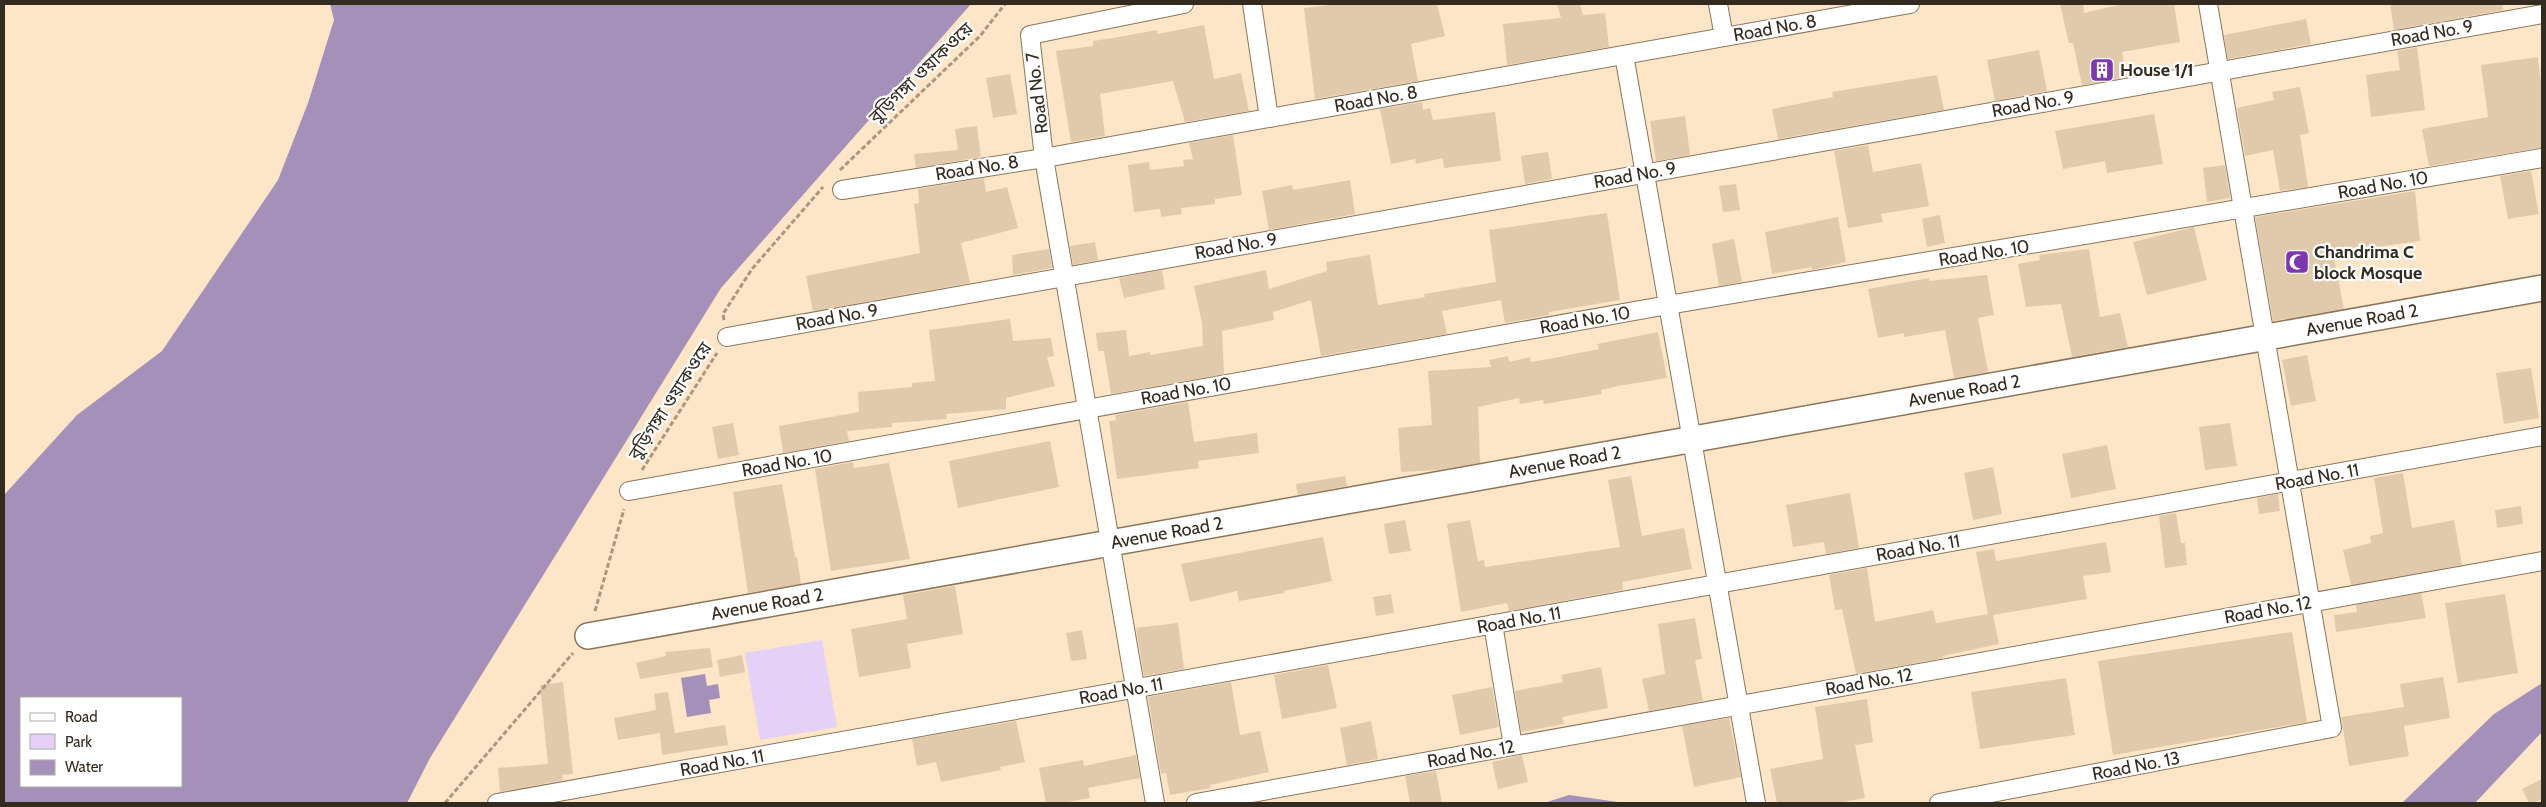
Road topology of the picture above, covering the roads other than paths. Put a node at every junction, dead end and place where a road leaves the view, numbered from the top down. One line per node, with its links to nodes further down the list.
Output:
1 (1184, 4): 11 (street, Road No. 7)
2 (1252, 4): 10 (street)
3 (1718, 4): 7 (street)
4 (1910, 4): 7 (street, Road No. 8)
5 (2208, 4): 9 (street)
6 (2542, 14): 9 (street, Road No. 9)
7 (1724, 37): 8 (street, Road No. 8)
8 (1624, 54): 10 (street, Road No. 8); 13 (street)
9 (2219, 71): 13 (street, Road No. 9); 15 (street)
10 (1269, 118): 11 (street, Road No. 8)
11 (1044, 158): 14 (street, Road No. 8); 16 (street)
12 (2542, 158): 15 (street, Road No. 10)
13 (1645, 173): 16 (street, Road No. 9); 18 (street)
14 (834, 184)
15 (2243, 209): 18 (street, Road No. 10); 20 (street)
16 (1065, 277): 19 (street, Road No. 9); 21 (street)
17 (2542, 288): 20 (street, Avenue Road 2)
18 (1668, 305): 21 (street, Road No. 10); 23 (street)
19 (727, 337)
20 (2265, 337): 23 (street, Avenue Road 2); 24 (street)
21 (1088, 409): 25 (street, Road No. 10); 26 (street)
22 (2542, 436): 24 (street, Road No. 11)
23 (1692, 440): 26 (street, Avenue Road 2); 28 (street)
24 (2290, 482): 28 (street, Road No. 11); 29 (street)
25 (629, 491)
26 (1110, 543): 31 (street, Avenue Road 2); 32 (street)
27 (2542, 561): 29 (street, Road No. 12)
28 (1718, 584): 30 (street, Road No. 11); 33 (street)
29 (2310, 603): 33 (street, Road No. 12); 39 (street, Road No. 13)
30 (1493, 624): 32 (street, Road No. 11); 34 (street)
31 (588, 636)
32 (1135, 689): 35 (street, Road No. 11); 36 (street)
33 (1739, 706): 34 (street, Road No. 12); 38 (street)
34 (1513, 746): 37 (street, Road No. 12)
35 (497, 803)
36 (1155, 803)
37 (1196, 803)
38 (1756, 803)
39 (1939, 803)

